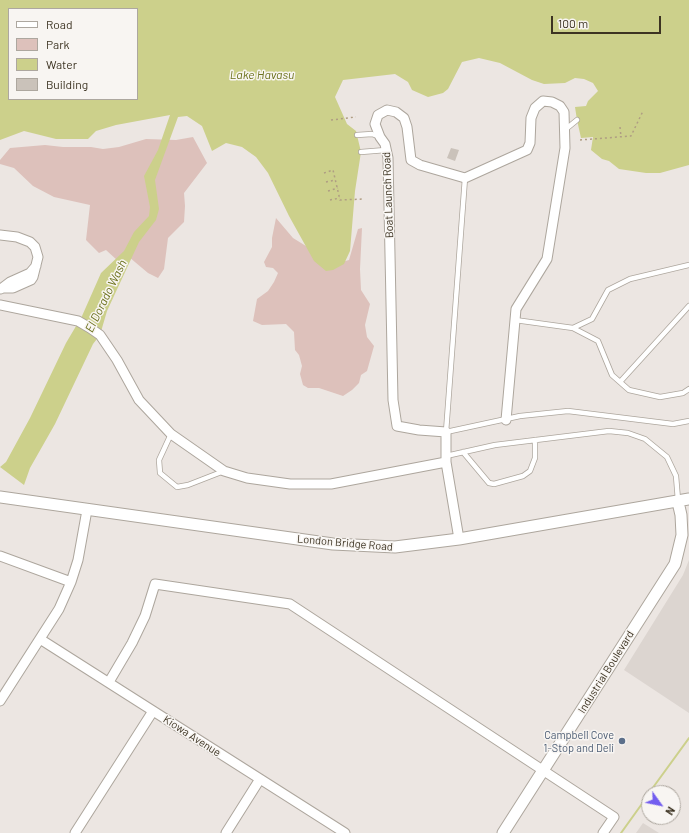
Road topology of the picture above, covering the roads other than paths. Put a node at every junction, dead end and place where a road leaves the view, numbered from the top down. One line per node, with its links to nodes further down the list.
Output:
1 (577, 120): 2 (lane)
2 (566, 130): 7 (street); 13 (street)
3 (357, 135): 4 (lane)
4 (380, 137): 5 (street, Boat Launch Road); 7 (street, Boat Launch Road)
5 (386, 150): 6 (lane); 19 (street, Boat Launch Road)
6 (361, 152)
7 (465, 178): 19 (lane)
8 (0, 235): 10 (street)
9 (689, 265): 14 (lane)
10 (1, 289)
11 (0, 305): 20 (street)
12 (689, 306): 15 (lane)
13 (515, 320): 14 (lane); 17 (street)
14 (573, 328): 15 (lane)
15 (620, 382): 16 (lane)
16 (689, 389)
17 (506, 420): 18 (lane); 19 (lane)
18 (689, 421)
19 (446, 432): 23 (street)
20 (171, 434): 24 (street); 24 (lane)
21 (535, 440): 22 (lane); 22 (lane); 27 (lane)
22 (463, 452): 23 (lane)
23 (446, 459): 24 (street); 29 (street)
24 (224, 471)
25 (0, 497): 28 (street, London Bridge Road)
26 (689, 499): 27 (street, London Bridge Road)
27 (678, 502): 29 (street, London Bridge Road); 36 (street, Industrial Boulevard)
28 (87, 510): 29 (street, London Bridge Road); 31 (street)
29 (459, 539)
30 (0, 556): 31 (street)
31 (71, 582): 32 (street)
32 (40, 639): 33 (street, Kiowa Avenue); 34 (street)
33 (109, 682): 35 (street, Kiowa Avenue); 36 (street)
34 (0, 701)
35 (154, 711): 37 (street, Kiowa Avenue); 38 (street)
36 (544, 770): 41 (street, Industrial Boulevard); 42 (street)
37 (260, 780): 39 (street); 40 (street, Kiowa Avenue)
38 (75, 833)
39 (226, 833)
40 (345, 833)
41 (503, 833)
42 (603, 833)

